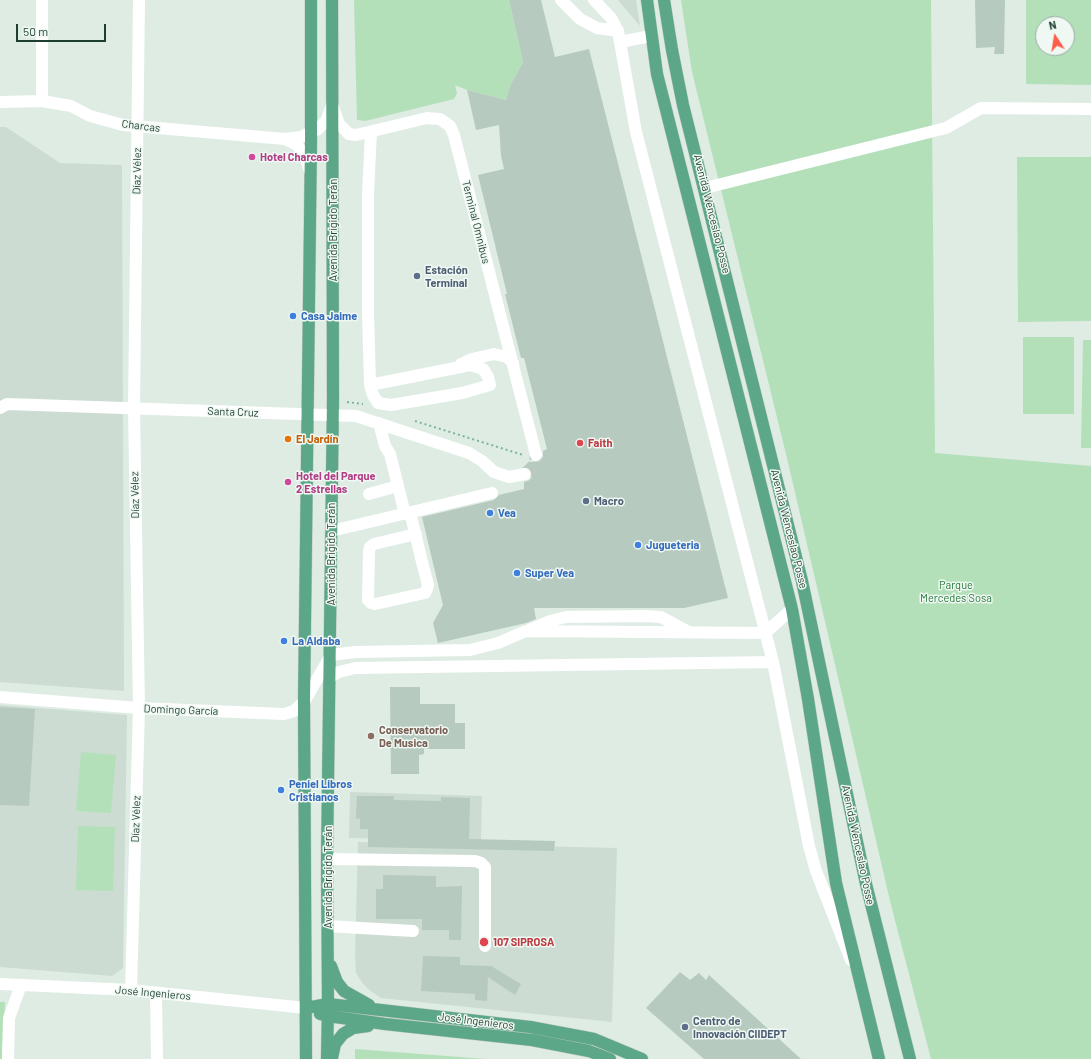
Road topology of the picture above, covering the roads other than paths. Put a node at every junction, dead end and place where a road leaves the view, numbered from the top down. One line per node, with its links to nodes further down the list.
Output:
1 (42, 0): 12 (street)
2 (139, 0): 15 (street, Díaz Vélez)
3 (311, 0): 16 (main road, Avenida Brígido Terán)
4 (332, 0): 13 (main road, Avenida Brígido Terán)
5 (561, 0): 10 (street)
6 (594, 0): 10 (street)
7 (647, 0): 9 (main road)
8 (664, 0): 20 (main road, Avenida Wenceslao Posse)
9 (651, 36): 10 (street); 37 (main road)
10 (619, 37): 38 (street)
11 (0, 102): 12 (street, Charcas)
12 (42, 102): 15 (street, Charcas)
13 (332, 104): 16 (street, Charcas); 17 (street, Terminal Omnibus); 27 (main road, Avenida Brígido Terán)
14 (1091, 109): 20 (street)
15 (137, 126): 18 (street, Charcas); 25 (street, Díaz Vélez)
16 (311, 132): 18 (street, Charcas); 19 (main road, Avenida Brígido Terán)
17 (371, 132): 21 (street, Terminal Omnibus); 23 (street)
18 (285, 139): 19 (street, Charcas)
19 (311, 173): 26 (main road, Avenida Brígido Terán)
20 (705, 188): 58 (main road, Avenida Wenceslao Posse)
21 (513, 363): 22 (street); 29 (street, Terminal Omnibus)
22 (459, 366): 23 (street); 23 (street)
23 (370, 385)
24 (2, 403): 25 (street, Santa Cruz)
25 (134, 408): 26 (street, Santa Cruz); 44 (street, Díaz Vélez)
26 (308, 414): 27 (street, Santa Cruz); 43 (main road, Avenida Brígido Terán)
27 (332, 414): 28 (street); 35 (main road, Avenida Brígido Terán)
28 (384, 424): 30 (street); 31 (street)
29 (536, 455)
30 (525, 474)
31 (398, 486): 33 (street); 34 (street)
32 (492, 493): 34 (street)
33 (369, 494)
34 (408, 513): 35 (street); 36 (street)
35 (331, 531): 39 (main road, Avenida Brígido Terán)
36 (416, 534): 36 (street)
37 (792, 609): 38 (street); 50 (main road)
38 (765, 633): 39 (street); 40 (street)
39 (331, 655): 41 (main road, Avenida Brígido Terán); 43 (street, Domingo García)
40 (773, 662): 41 (street); 50 (street)
41 (330, 677): 45 (main road, Avenida Brígido Terán)
42 (0, 697): 44 (street, Domingo García)
43 (304, 702): 44 (street, Domingo García); 56 (main road, Avenida Brígido Terán)
44 (139, 708): 53 (street, Díaz Vélez)
45 (327, 859): 46 (main road, Avenida Brígido Terán); 48 (street)
46 (327, 926): 47 (street); 49 (main road, Avenida Brígido Terán)
47 (413, 931)
48 (485, 946)
49 (328, 951): 55 (main road, Avenida Brígido Terán); 57 (main road)
50 (860, 981): 68 (main road)
51 (0, 984): 52 (street, José Ingenieros)
52 (21, 985): 53 (street, José Ingenieros); 61 (street)
53 (132, 990): 54 (street, José Ingenieros)
54 (156, 993): 56 (street, José Ingenieros); 62 (street)
55 (328, 1004): 56 (main road, José Ingenieros); 57 (main road, José Ingenieros); 59 (main road, Avenida Brígido Terán)
56 (306, 1008): 59 (main road, José Ingenieros); 63 (main road, Avenida Brígido Terán)
57 (377, 1009): 67 (main road, José Ingenieros)
58 (899, 1015): 69 (main road); 70 (main road, Avenida Wenceslao Posse)
59 (328, 1016): 60 (main road, José Ingenieros); 64 (main road, Avenida Brígido Terán)
60 (385, 1024): 65 (main road); 66 (main road, José Ingenieros)
61 (8, 1059)
62 (157, 1059)
63 (306, 1059)
64 (327, 1059)
65 (332, 1059)
66 (610, 1059)
67 (642, 1059)
68 (878, 1059)
69 (902, 1059)
70 (910, 1059)

